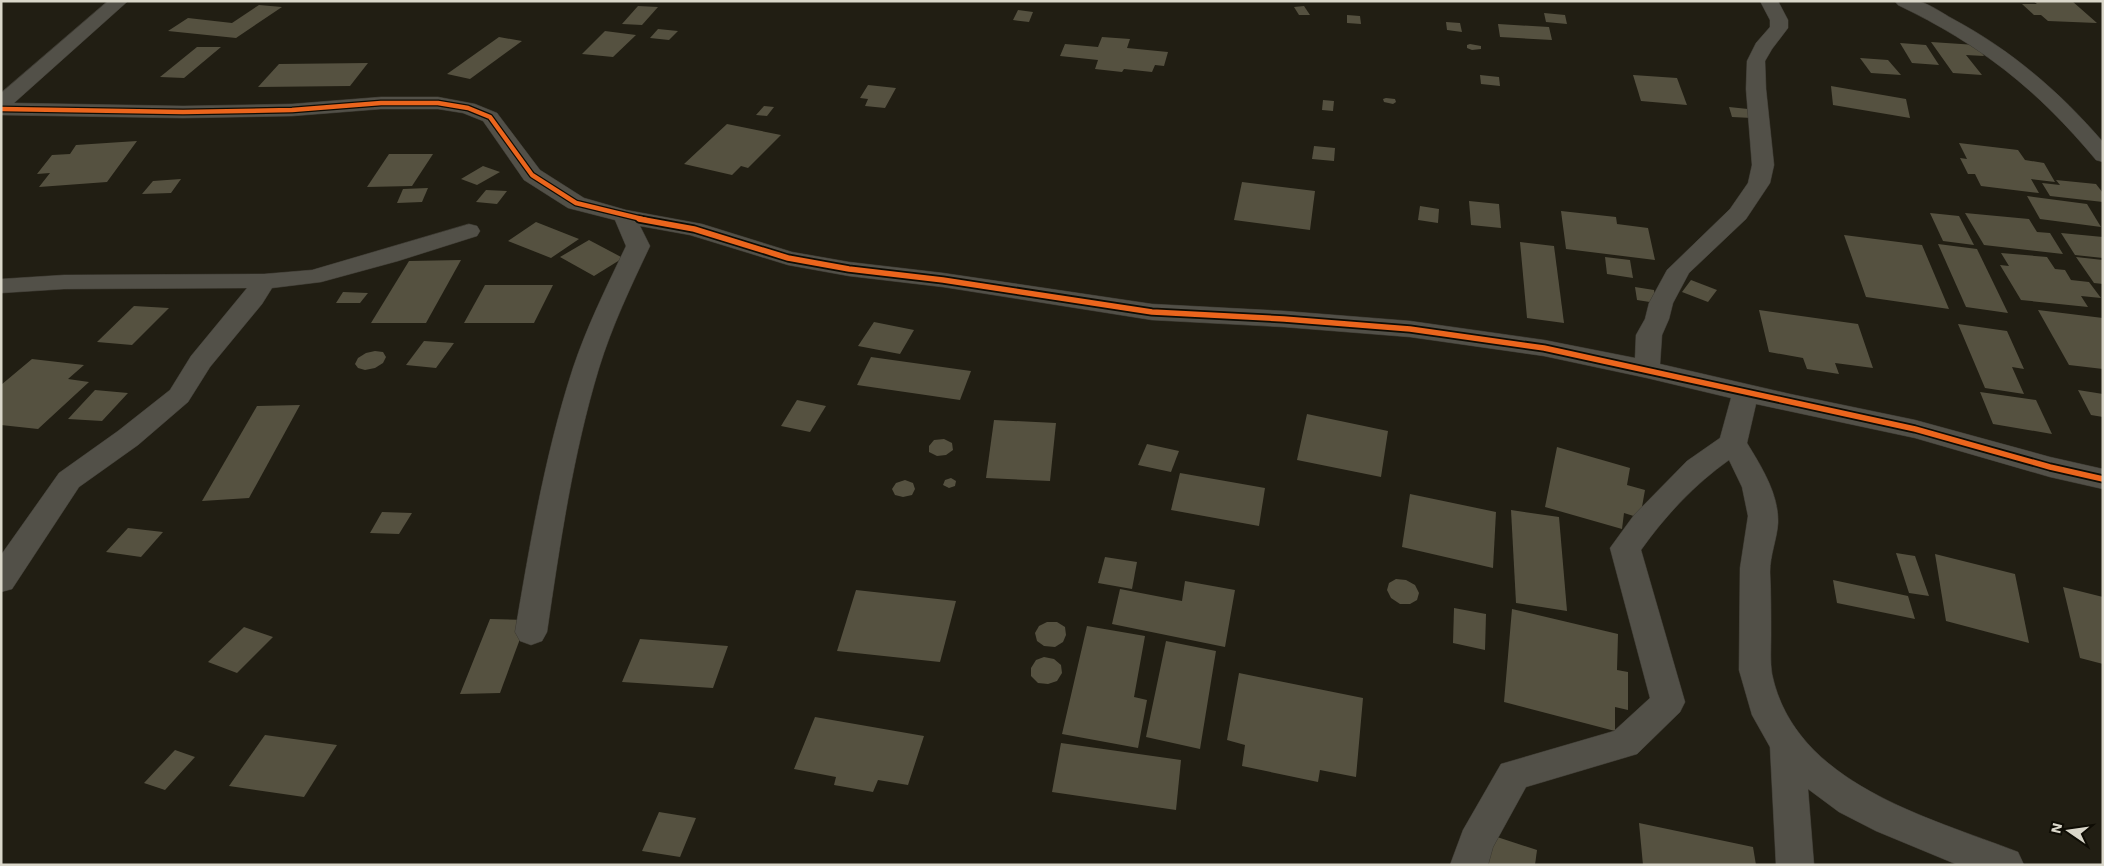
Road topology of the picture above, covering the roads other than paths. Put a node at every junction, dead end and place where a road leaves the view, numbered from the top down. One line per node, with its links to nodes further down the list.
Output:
1 (119, 1): 4 (street)
2 (1769, 1): 11 (street)
3 (1904, 1): 6 (street)
4 (1, 104)
5 (1, 109): 7 (street)
6 (2103, 156)
7 (624, 216): 11 (street); 16 (street)
8 (469, 231): 9 (street)
9 (264, 280): 10 (street); 15 (street)
10 (1, 286)
11 (1647, 369): 12 (street)
12 (1746, 392): 13 (street); 14 (street)
13 (1732, 443): 17 (street); 18 (street)
14 (2103, 479)
15 (1, 580)
16 (532, 632)
17 (1787, 747): 19 (street); 20 (street)
18 (1469, 865)
19 (1795, 865)
20 (2005, 865)

